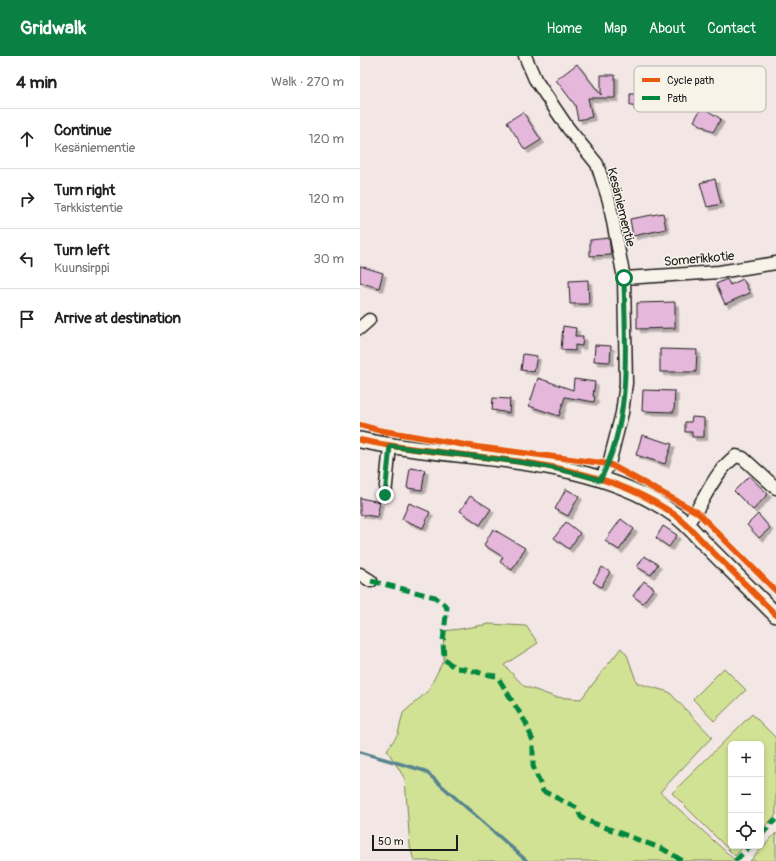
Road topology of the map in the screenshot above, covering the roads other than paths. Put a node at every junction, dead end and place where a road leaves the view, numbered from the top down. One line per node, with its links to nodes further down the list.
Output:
1 (525, 56): 3 (street, Kesäniementie)
2 (776, 263): 3 (street, Somerikkotie)
3 (624, 278): 6 (street, Kesäniementie)
4 (360, 440): 5 (street)
5 (390, 446): 6 (street); 8 (street)
6 (600, 480): 9 (street)
7 (776, 488): 9 (street)
8 (385, 495)
9 (686, 525): 12 (street)
10 (360, 574): 11 (street)
11 (372, 581)
12 (776, 615)

